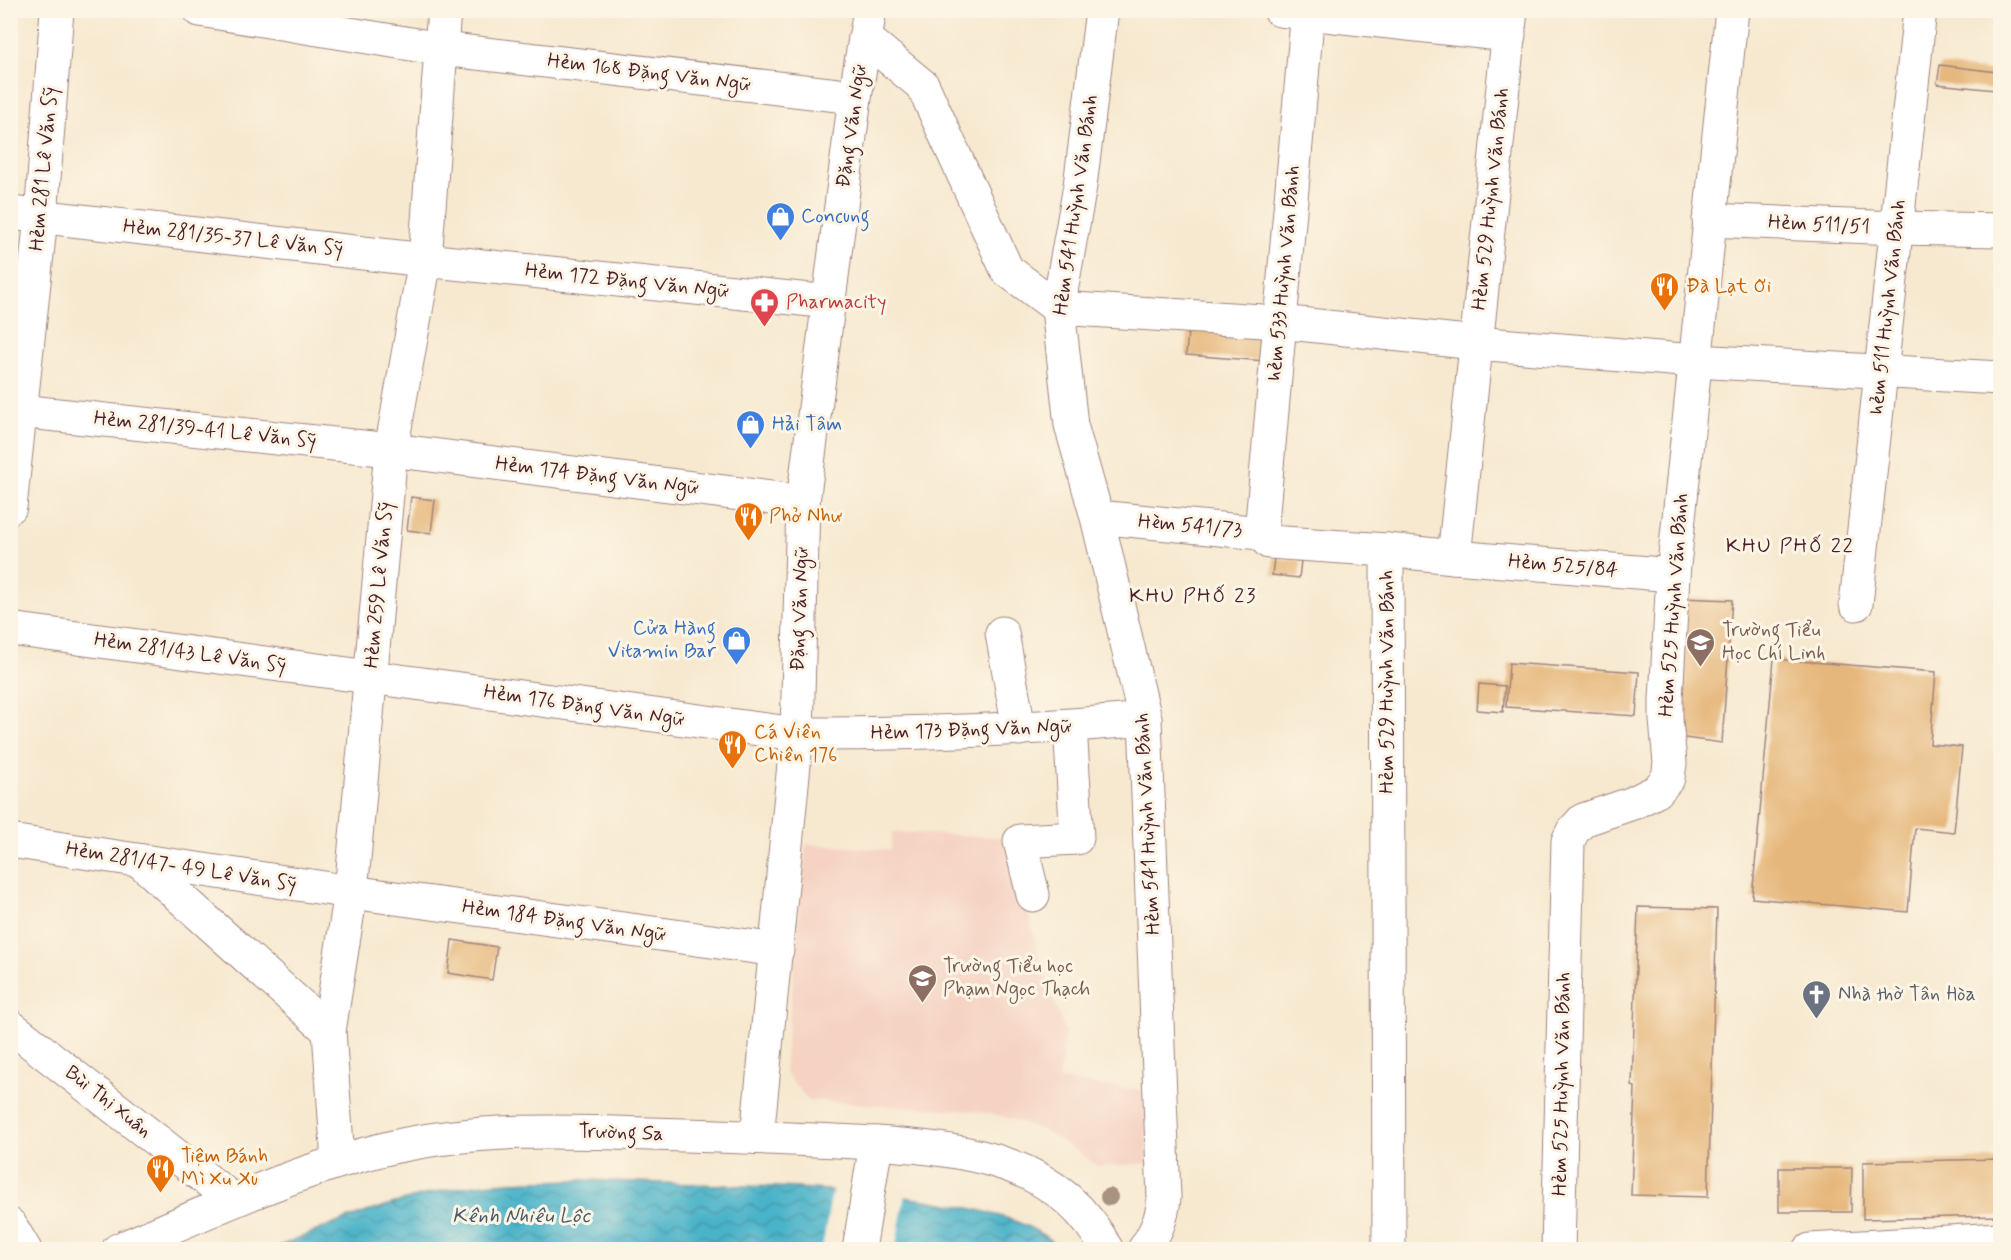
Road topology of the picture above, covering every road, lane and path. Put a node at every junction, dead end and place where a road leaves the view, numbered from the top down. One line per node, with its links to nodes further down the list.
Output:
1 (57, 10): 12 (street, Hẻm 281 Lê Văn Sỹ)
2 (200, 10): 10 (street, Hẻm 168 Đặng Văn Ngữ)
3 (444, 10): 10 (street, Hẻm 259 Lê Văn Sỹ)
4 (1102, 10): 18 (street, Hẻm 541 Huỳnh Văn Bánh)
5 (1732, 10): 13 (street, Hẻm 525 Huỳnh Văn Bánh)
6 (1920, 10): 14 (street, hẻm 511 Huỳnh Văn Bánh)
7 (1298, 11): 8 (street); 19 (street, hẻm 533 Huỳnh Văn Bánh)
8 (1510, 23): 20 (street, Hẻm 529 Huỳnh Văn Bánh)
9 (867, 24): 11 (street, Đặng Văn Ngữ); 18 (street)
10 (442, 49): 11 (street, Hẻm 168 Đặng Văn Ngữ); 16 (street, Hẻm 259 Lê Văn Sỹ)
11 (855, 97): 17 (street, Đặng Văn Ngữ)
12 (26, 215): 16 (street, Hẻm 281/35-37 Lê Văn Sỹ); 24 (street, Hẻm 281 Lê Văn Sỹ)
13 (1709, 220): 14 (street, Hẻm 511/51); 21 (street, Hẻm 525 Huỳnh Văn Bánh)
14 (1896, 228): 15 (street, Hẻm 511/51); 22 (street, hẻm 511 Huỳnh Văn Bánh)
15 (2001, 230)
16 (425, 260): 17 (street, Hẻm 172 Đặng Văn Ngữ); 25 (street, Hẻm 259 Lê Văn Sỹ)
17 (830, 302): 26 (street, Đặng Văn Ngữ)
18 (1058, 308): 19 (street); 28 (street, Hẻm 541 Huỳnh Văn Bánh)
19 (1280, 322): 20 (street); 29 (street, hẻm 533 Huỳnh Văn Bánh)
20 (1476, 343): 21 (street); 31 (street, Hẻm 529 Huỳnh Văn Bánh)
21 (1695, 361): 22 (street); 32 (street, Hẻm 525 Huỳnh Văn Bánh)
22 (1881, 371): 23 (street); 33 (street, hẻm 511 Huỳnh Văn Bánh)
23 (2001, 378)
24 (15, 410): 25 (street, Hẻm 281/39-41 Lê Văn Sỹ); 27 (street, Hẻm 281 Lê Văn Sỹ)
25 (391, 450): 26 (street, Hẻm 174 Đặng Văn Ngữ); 36 (street, Hẻm 259 Lê Văn Sỹ)
26 (803, 502): 40 (street, Đặng Văn Ngữ)
27 (10, 507)
28 (1096, 517): 29 (street, Hèm 541/73); 37 (street, Hẻm 541 Huỳnh Văn Bánh)
29 (1261, 532): 30 (street, Hèm 541/73)
30 (1387, 550): 31 (street, Hẻm 529 Huỳnh Văn Bánh); 59 (street, Hẻm 529 Huỳnh Văn Bánh)
31 (1454, 557): 32 (street, Hẻm 525/84)
32 (1673, 575): 60 (street, Hẻm 525 Huỳnh Văn Bánh)
33 (1856, 604)
34 (10, 629): 36 (street, Hẻm 281/43 Lê Văn Sỹ)
35 (1002, 633): 39 (street)
36 (370, 678): 40 (street, Hẻm 176 Đặng Văn Ngữ); 43 (street, Hẻm 259 Lê Văn Sỹ)
37 (1145, 719): 38 (street, Hẻm 173 Đặng Văn Ngữ); 58 (street, Hẻm 541 Huỳnh Văn Bánh)
38 (1070, 726): 39 (street, Hẻm 173 Đặng Văn Ngữ); 44 (street)
39 (1019, 729): 40 (street, Hẻm 173 Đặng Văn Ngữ)
40 (797, 734): 45 (street, Đặng Văn Ngữ)
41 (10, 841): 42 (street, Hẻm 281/47- 49 Lê Văn Sỹ)
42 (140, 861): 43 (street, Hẻm 281/47- 49 Lê Văn Sỹ); 47 (street)
43 (351, 892): 45 (street, Hẻm 184 Đặng Văn Ngữ); 47 (street, Hẻm 259 Lê Văn Sỹ)
44 (1033, 895)
45 (777, 950): 48 (street, Đặng Văn Ngữ)
46 (10, 1026): 51 (street, Bùi Thị Xuân)
47 (329, 1031): 50 (street, Hẻm 259 Lê Văn Sỹ)
48 (757, 1137): 49 (street, Trường Sa); 50 (street, Trường Sa)
49 (876, 1143): 56 (street); 57 (street, Trường Sa)
50 (338, 1161): 51 (street, Trường Sa)
51 (233, 1200): 54 (street, Trường Sa)
52 (10, 1225): 55 (street)
53 (2001, 1239): 61 (street)
54 (137, 1246)
55 (25, 1250)
56 (859, 1250)
57 (1107, 1250)
58 (1144, 1250)
59 (1389, 1250)
60 (1558, 1250)
61 (1810, 1250)

